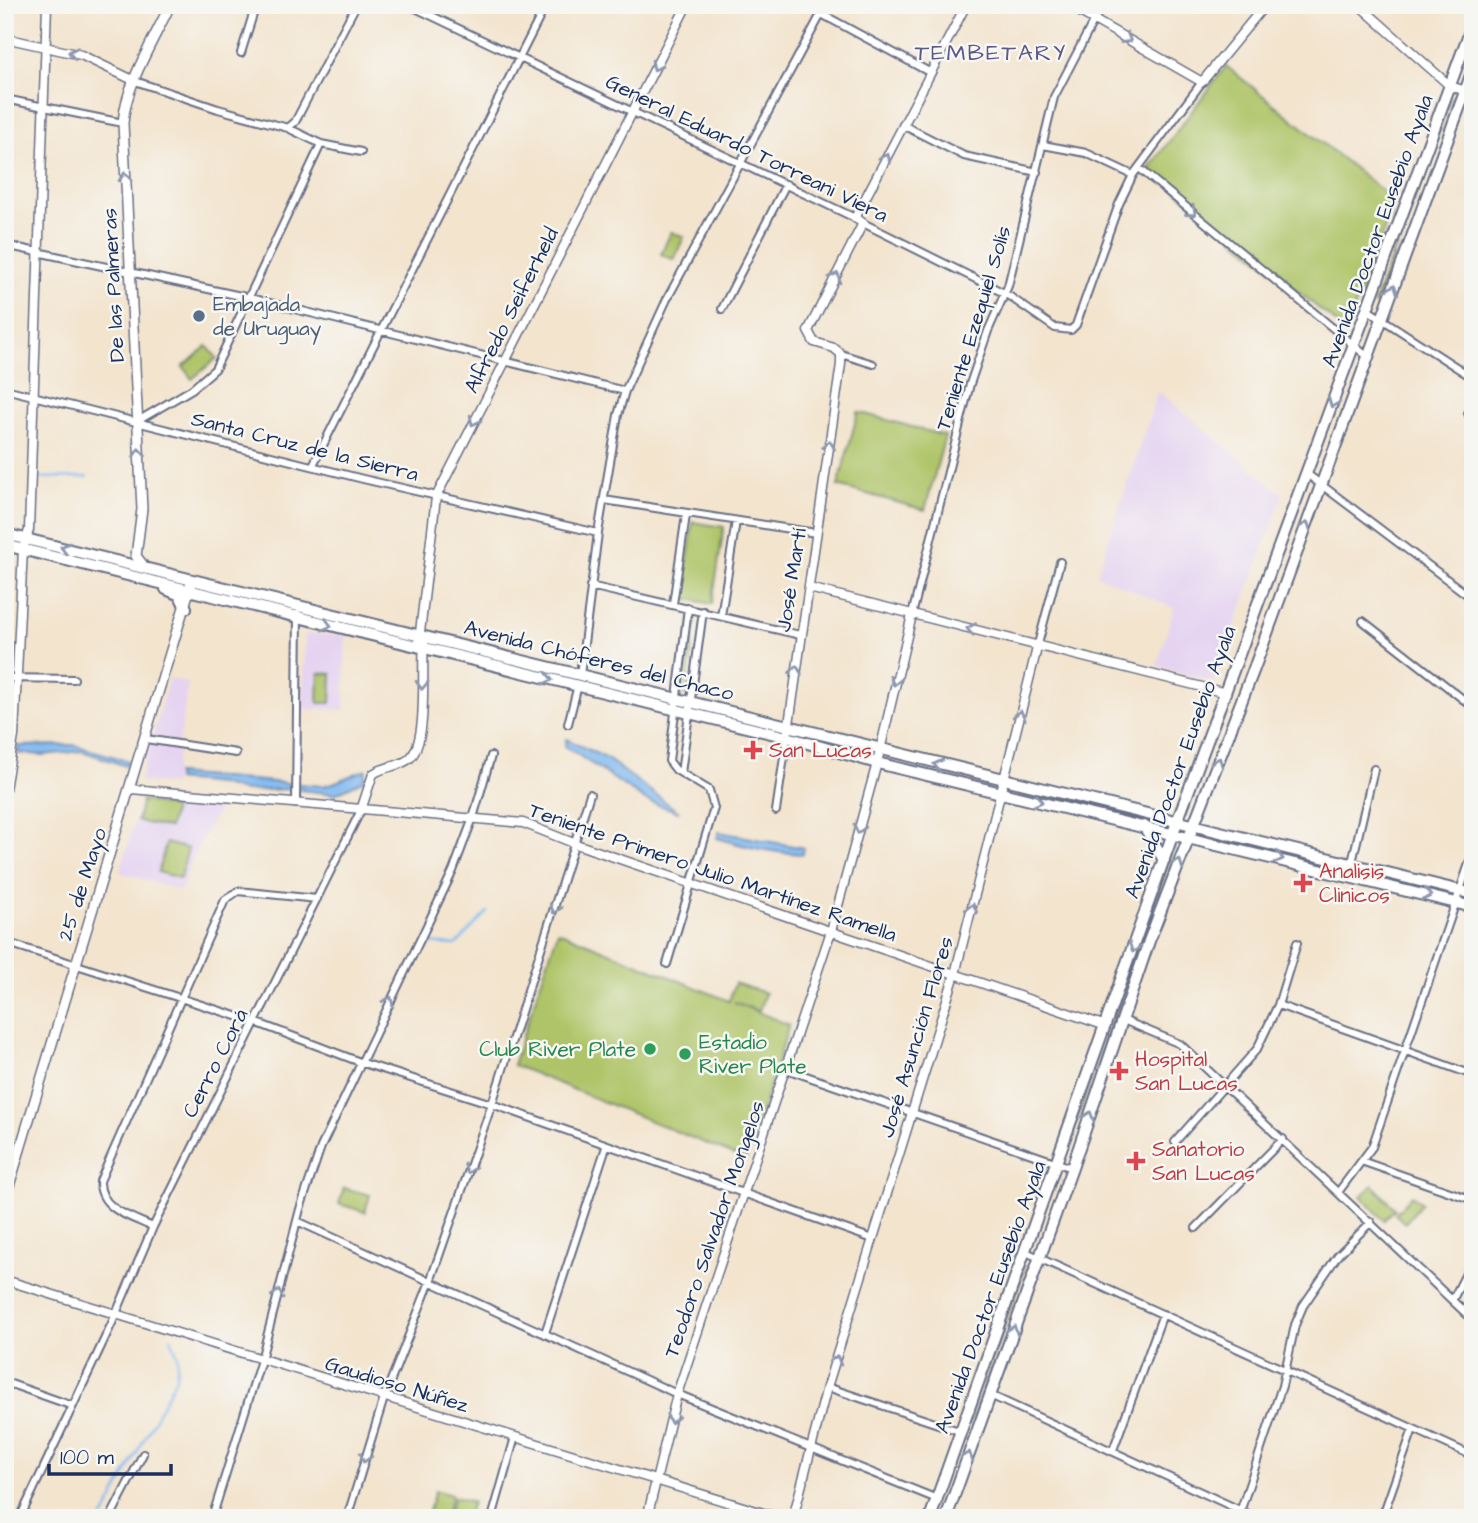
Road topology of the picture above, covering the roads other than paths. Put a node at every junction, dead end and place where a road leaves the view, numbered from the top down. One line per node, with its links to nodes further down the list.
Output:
1 (47, 5): 20 (street)
2 (170, 5): 25 (main road, De las Palmeras)
3 (240, 5): 15 (street)
4 (356, 5): 34 (street)
5 (409, 5): 22 (street, General Eduardo Torreani Viera)
6 (546, 5): 22 (street)
7 (687, 5): 31 (street, Alfredo Seiferheld, one-way to 31)
8 (805, 5): 16 (street)
9 (826, 5): 16 (street)
10 (966, 5): 24 (street)
11 (1068, 5): 17 (street)
12 (1102, 5): 17 (street, Teniente Ezequiel Solís)
13 (1265, 5): 26 (street)
14 (1359, 5): 27 (street)
15 (258, 7): 21 (street)
16 (821, 14): 24 (street); 38 (street)
17 (1094, 20): 26 (street, one-way to 26); 36 (street, Teniente Ezequiel Solís)
18 (1473, 23): 27 (main road, Avenida Doctor Eusebio Ayala)
19 (5, 38): 20 (street)
20 (46, 47): 25 (street, one-way to 20); 30 (street)
21 (241, 53)
22 (519, 58): 31 (street, General Eduardo Torreani Viera); 52 (street)
23 (1473, 70): 28 (main road, Avenida Doctor Eusebio Ayala)
24 (931, 73): 33 (street)
25 (135, 81): 32 (main road, De las Palmeras); 34 (street)
26 (1202, 82): 39 (street)
27 (1450, 86): 28 (street); 50 (main road, Avenida Doctor Eusebio Ayala)
28 (1469, 94): 51 (main road, Avenida Doctor Eusebio Ayala, one-way to 28)
29 (5, 99): 30 (street)
30 (43, 107): 32 (street); 45 (street)
31 (633, 113): 38 (street, General Eduardo Torreani Viera); 56 (street, Alfredo Seiferheld)
32 (122, 123): 46 (main road, De las Palmeras, one-way to 32)
33 (903, 125): 40 (street); 43 (street, one-way to 33)
34 (288, 128): 35 (street)
35 (321, 144): 37 (street); 48 (street)
36 (1043, 145): 40 (street, Teniente Ezequiel Solís); 41 (street)
37 (361, 152)
38 (739, 163): 42 (street, General Eduardo Torreani Viera); 60 (street)
39 (1139, 169): 41 (street); 53 (street, one-way to 53)
40 (1037, 172): 47 (street, Teniente Ezequiel Solís)
41 (1133, 175): 47 (street, General Eduardo Torreani Viera)
42 (786, 184): 43 (street, General Eduardo Torreani Viera); 49 (street)
43 (859, 220): 47 (street, General Eduardo Torreani Viera); 54 (street, one-way to 43)
44 (5, 245): 45 (street)
45 (38, 253): 46 (street); 61 (street)
46 (132, 274): 48 (street); 63 (main road, De las Palmeras)
47 (1006, 294): 91 (street, Teniente Ezequiel Solís)
48 (250, 298): 52 (street); 63 (street)
49 (722, 309)
50 (1368, 310): 51 (street); 53 (main road, Avenida Doctor Eusebio Ayala)
51 (1382, 319): 55 (main road, Avenida Doctor Eusebio Ayala); 58 (street)
52 (380, 331): 56 (street); 65 (street)
53 (1355, 346): 55 (street); 66 (main road, Avenida Doctor Eusebio Ayala, one-way to 66)
54 (841, 354): 57 (street); 72 (street, José Martí, one-way to 54)
55 (1368, 357): 67 (main road, Avenida Doctor Eusebio Ayala)
56 (503, 362): 60 (street); 68 (street, Alfredo Seiferheld, one-way to 68)
57 (873, 365)
58 (1473, 378)
59 (5, 389): 61 (street, Santa Cruz de la Sierra)
60 (625, 391): 69 (street)
61 (32, 394): 63 (street, Santa Cruz de la Sierra); 75 (street)
62 (1473, 399): 64 (street)
63 (136, 422): 65 (street, Santa Cruz de la Sierra); 80 (main road, De las Palmeras, one-way to 63)
64 (1473, 425)
65 (313, 465): 68 (street, Santa Cruz de la Sierra)
66 (1307, 474): 67 (street); 77 (main road, Avenida Doctor Eusebio Ayala)
67 (1320, 485): 79 (main road, Avenida Doctor Eusebio Ayala, one-way to 67); 85 (street)
68 (436, 497): 74 (street, Santa Cruz de la Sierra); 96 (street, Alfredo Seiferheld)
69 (604, 500): 70 (street); 74 (street)
70 (686, 515): 71 (street); 86 (street)
71 (736, 521): 72 (street); 92 (street)
72 (816, 533): 84 (street, José Martí)
73 (5, 534): 75 (main road, Avenida Chóferes del Chaco)
74 (598, 534): 83 (street)
75 (25, 544): 76 (main road, Avenida Chóferes del Chaco); 80 (main road, Avenida Chóferes del Chaco, one-way to 75); 81 (main road, Avenida Chóferes del Chaco); 99 (street)
76 (5, 545)
77 (1275, 561): 79 (main road); 102 (main road, Avenida Doctor Eusebio Ayala)
78 (1060, 562): 97 (street, José Asunción Flores)
79 (1291, 568): 126 (main road, Avenida Doctor Eusebio Ayala, one-way to 79)
80 (146, 569): 82 (main road, Avenida Chóferes del Chaco)
81 (124, 573): 82 (main road, Avenida Chóferes del Chaco); 88 (main road)
82 (188, 586): 87 (main road, Avenida Chóferes del Chaco); 88 (main road, 25 de Mayo); 93 (main road, Avenida Chóferes del Chaco)
83 (590, 586): 86 (street); 101 (street)
84 (809, 588): 91 (street); 95 (street, José Martí)
85 (1473, 599)
86 (673, 604): 89 (street)
87 (298, 605): 93 (street); 96 (main road, Avenida Chóferes del Chaco)
88 (186, 608): 110 (main road, 25 de Mayo)
89 (688, 608): 90 (street); 103 (street)
90 (703, 611): 92 (street); 104 (street)
91 (912, 615): 97 (street, one-way to 91); 111 (street, Teniente Ezequiel Solís, one-way to 111)
92 (721, 617): 95 (street)
93 (298, 618): 96 (main road, Avenida Chóferes del Chaco, one-way to 96); 121 (street)
94 (1363, 621): 105 (street)
95 (800, 635): 109 (street, José Martí, one-way to 95)
96 (422, 642): 101 (main road, Avenida Chóferes del Chaco); 122 (street, Cerro Corá, one-way to 122)
97 (1038, 644): 102 (street); 117 (street, José Asunción Flores, one-way to 97)
98 (5, 678): 99 (street)
99 (17, 678): 100 (street); 118 (street)
100 (74, 679)
101 (579, 681): 103 (main road, Avenida Chóferes del Chaco); 106 (main road, Avenida Chóferes del Chaco); 108 (street)
102 (1226, 693): 126 (main road, Avenida Doctor Eusebio Ayala)
103 (677, 697): 104 (main road, Avenida Chóferes del Chaco); 106 (street)
104 (691, 701): 107 (street); 109 (main road, Avenida Chóferes del Chaco)
105 (1473, 707)
106 (675, 710): 107 (main road, Avenida Chóferes del Chaco); 116 (street)
107 (689, 713): 109 (main road, Avenida Chóferes del Chaco); 116 (street)
108 (568, 724)
109 (788, 732): 111 (main road, Avenida Chóferes del Chaco); 114 (main road, Avenida Chóferes del Chaco); 123 (street, José Martí)
110 (146, 739): 112 (street); 119 (main road, 25 de Mayo)
111 (878, 751): 114 (street, Teodoro Salvador Mongelos); 117 (main road, Avenida Chóferes del Chaco, one-way to 111)
112 (236, 753)
113 (491, 756): 124 (street)
114 (877, 763): 117 (main road, Avenida Chóferes del Chaco); 137 (street, Teodoro Salvador Mongelos, one-way to 137)
115 (1374, 769): 130 (street)
116 (681, 773): 131 (street)
117 (1003, 787): 125 (main road, Avenida Chóferes del Chaco, one-way to 125); 126 (main road, Avenida Chóferes del Chaco); 142 (street, José Asunción Flores, one-way to 117)
118 (5, 789)
119 (131, 789): 121 (street, Teniente Primero Julio Martínez Ramella); 140 (main road, 25 de Mayo)
120 (590, 794): 127 (street)
121 (296, 804): 122 (street, Teniente Primero Julio Martínez Ramella)
122 (361, 810): 124 (street, Teniente Primero Julio Martínez Ramella); 134 (street, Cerro Corá)
123 (776, 811)
124 (473, 818): 127 (street, Teniente Primero Julio Martínez Ramella); 149 (street, one-way to 124)
125 (1144, 826): 126 (main road, Avenida Chóferes del Chaco); 129 (main road)
126 (1183, 829): 129 (main road, Avenida Doctor Eusebio Ayala); 130 (main road); 145 (main road, Avenida Doctor Eusebio Ayala, one-way to 126)
127 (576, 844): 131 (street, Teniente Primero Julio Martínez Ramella); 153 (street, one-way to 153)
128 (1473, 852): 132 (street)
129 (1164, 860): 147 (main road, Avenida Doctor Eusebio Ayala, one-way to 147)
130 (1351, 870): 132 (main road); 135 (main road, one-way to 135)
131 (693, 885): 137 (street, Teniente Primero Julio Martínez Ramella); 141 (street)
132 (1460, 891): 133 (main road); 135 (street)
133 (1473, 894)
134 (317, 899): 143 (street); 146 (street, Cerro Corá)
135 (1456, 903): 136 (main road); 148 (street)
136 (1473, 907)
137 (831, 931): 142 (street, Teniente Primero Julio Martínez Ramella); 150 (street, Teodoro Salvador Mongelos)
138 (5, 942): 140 (street)
139 (1297, 943): 144 (street)
140 (76, 963): 143 (street); 163 (main road, 25 de Mayo)
141 (667, 964)
142 (954, 974): 147 (street, Teniente Primero Julio Martínez Ramella); 154 (street, José Asunción Flores)
143 (183, 999): 146 (street); 167 (street)
144 (1278, 1005): 148 (street); 152 (street)
145 (1123, 1020): 152 (street); 160 (main road, Avenida Doctor Eusebio Ayala, one-way to 145)
146 (255, 1022): 149 (street); 167 (street, Cerro Corá)
147 (1106, 1026): 159 (main road, Avenida Doctor Eusebio Ayala)
148 (1405, 1051): 151 (street); 158 (street)
149 (360, 1062): 153 (street); 165 (street)
150 (786, 1069): 154 (street); 162 (street, Teodoro Salvador Mongelos)
151 (1473, 1075)
152 (1224, 1086): 155 (street); 156 (street)
153 (492, 1104): 157 (street); 173 (street, one-way to 173)
154 (912, 1112): 159 (street); 169 (street, José Asunción Flores)
155 (1283, 1139): 161 (street); 168 (street)
156 (1175, 1142)
157 (606, 1147): 162 (street); 179 (street)
158 (1364, 1162): 161 (street); 164 (street)
159 (1058, 1164): 160 (street); 170 (main road, Avenida Doctor Eusebio Ayala)
160 (1072, 1168): 171 (main road, Avenida Doctor Eusebio Ayala)
161 (1339, 1191): 166 (street)
162 (745, 1195): 169 (street); 184 (street, Teodoro Salvador Mongelos)
163 (5, 1199)
164 (1473, 1200)
165 (297, 1221): 173 (street); 180 (street, one-way to 165)
166 (1371, 1222): 175 (street); 181 (street)
167 (153, 1227): 177 (street, Cerro Corá)
168 (1196, 1228)
169 (873, 1240): 183 (street, José Asunción Flores, one-way to 169)
170 (1026, 1252): 171 (street); 189 (main road, Avenida Doctor Eusebio Ayala)
171 (1038, 1258): 176 (street); 185 (main road, Avenida Doctor Eusebio Ayala, one-way to 171)
172 (1473, 1261): 175 (street)
173 (431, 1279): 179 (street); 186 (street)
174 (5, 1280): 177 (street, Gaudioso Núñez)
175 (1453, 1298): 178 (street)
176 (1163, 1314): 181 (street); 192 (street)
177 (115, 1315): 180 (street, Gaudioso Núñez); 187 (street, Cerro Corá)
178 (1473, 1320)
179 (545, 1333): 184 (street)
180 (261, 1360): 186 (street, Gaudioso Núñez); 200 (street)
181 (1286, 1371): 188 (street); 197 (street)
182 (5, 1382): 187 (street)
183 (827, 1387): 189 (street); 191 (street, José Asunción Flores)
184 (677, 1394): 191 (street); 195 (street, Teodoro Salvador Mongelos, one-way to 195)
185 (990, 1395): 192 (street); 207 (main road, Avenida Doctor Eusebio Ayala, one-way to 185)
186 (384, 1398): 190 (street, Gaudioso Núñez); 201 (street, one-way to 201)
187 (73, 1406): 198 (street, Cerro Corá)
188 (1412, 1429): 194 (street); 210 (street)
189 (962, 1432): 196 (main road, Avenida Doctor Eusebio Ayala)
190 (515, 1437): 195 (street, Gaudioso Núñez); 202 (street)
191 (810, 1450): 196 (street); 205 (street, José Asunción Flores)
192 (1113, 1450): 197 (street)
193 (143, 1454): 199 (street)
194 (1473, 1457)
195 (659, 1480): 203 (street, Teodoro Salvador Mongelos); 204 (street, Gaudioso Núñez)
196 (937, 1499): 206 (main road, Avenida Doctor Eusebio Ayala)
197 (1240, 1510): 208 (street); 209 (street)
198 (20, 1518)
199 (110, 1518)
200 (212, 1518)
201 (347, 1518)
202 (492, 1518)
203 (647, 1518)
204 (779, 1518)
205 (793, 1518)
206 (930, 1518)
207 (946, 1518)
208 (1238, 1518)
209 (1257, 1518)
210 (1382, 1518)

